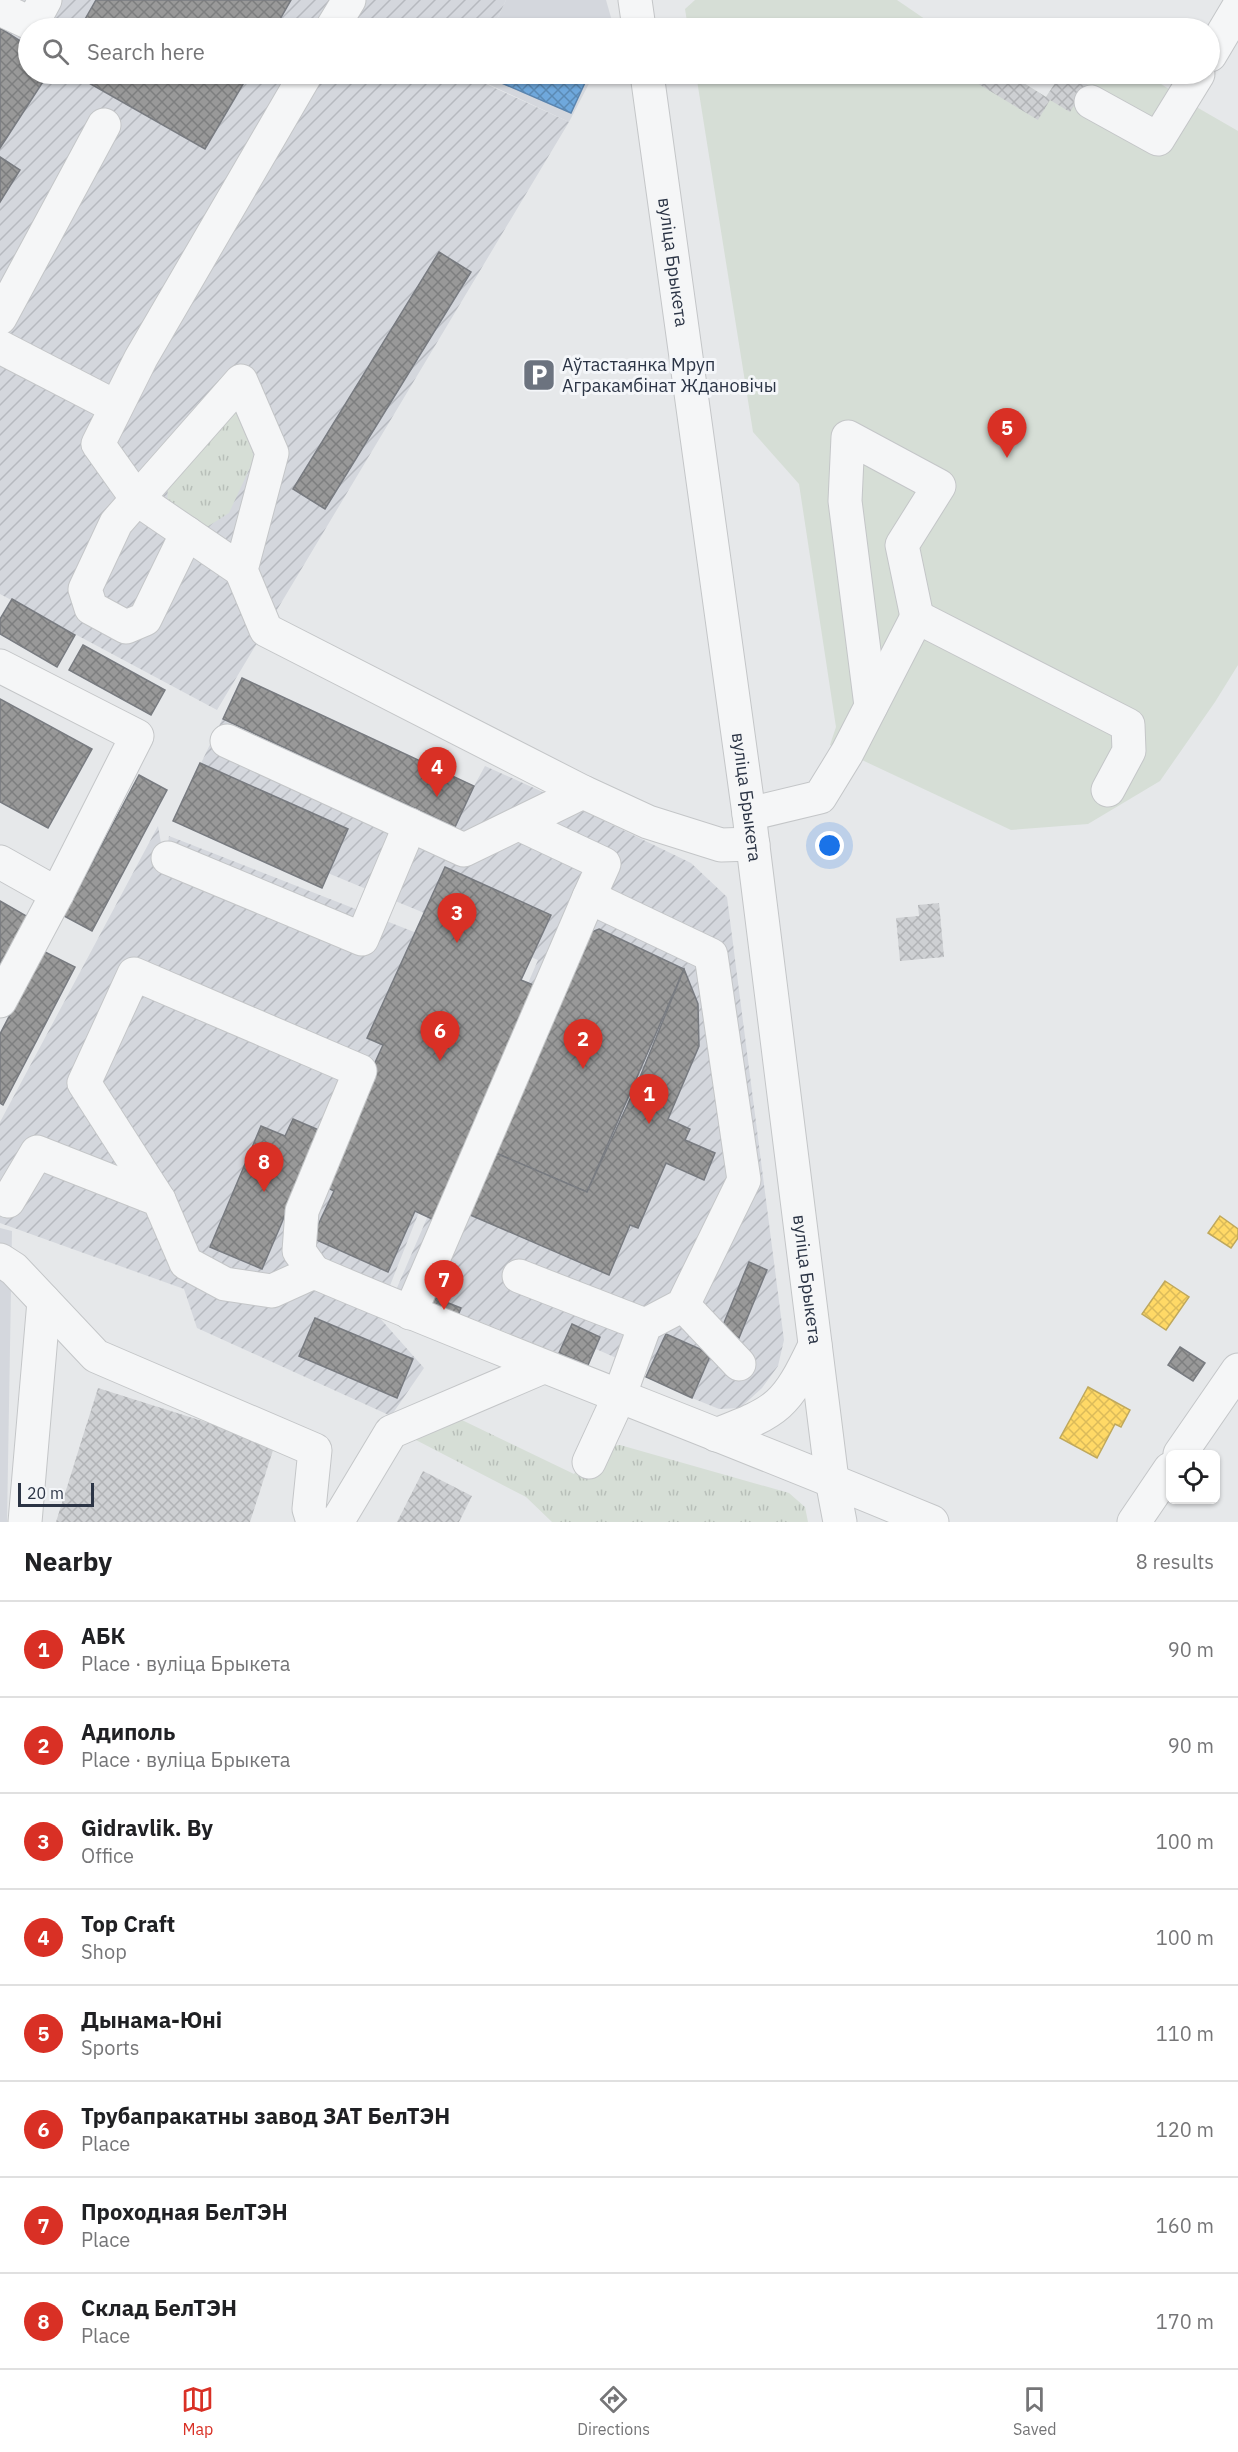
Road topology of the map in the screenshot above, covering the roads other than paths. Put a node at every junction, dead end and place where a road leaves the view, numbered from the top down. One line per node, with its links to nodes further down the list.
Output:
1 (45, 0): 7 (street)
2 (349, 0): 8 (street)
3 (635, 0): 9 (street)
4 (1238, 8): 10 (street)
5 (0, 9): 6 (street)
6 (19, 18)
7 (35, 18)
8 (338, 18)
9 (638, 18)
10 (1222, 49)
11 (300, 84): 18 (street)
12 (648, 84): 30 (street, вуліца Брыкета)
13 (1192, 84): 14 (street)
14 (1091, 102)
15 (104, 125): 16 (street)
16 (0, 318)
17 (0, 347): 18 (street)
18 (116, 407): 19 (street)
19 (137, 500): 20 (street); 20 (street); 21 (street)
20 (187, 533): 21 (street)
21 (241, 570): 27 (street)
22 (917, 617): 24 (street); 24 (street); 26 (street)
23 (0, 666): 33 (street)
24 (872, 706): 30 (street)
25 (227, 741): 29 (street)
26 (1108, 790)
27 (583, 792): 28 (street); 30 (street)
28 (519, 824): 29 (street); 34 (street)
29 (410, 825): 31 (street)
30 (751, 829): 45 (street, вуліца Брыкета)
31 (168, 858)
32 (0, 862): 33 (street)
33 (57, 894): 35 (street)
34 (589, 897): 42 (street); 43 (street)
35 (0, 1001)
36 (159, 1200): 37 (street); 39 (street); 39 (street)
37 (8, 1201)
38 (0, 1260): 41 (street)
39 (314, 1272): 43 (street)
40 (519, 1276): 44 (street)
41 (44, 1301): 55 (street); 56 (street)
42 (683, 1305): 44 (street); 46 (street)
43 (410, 1313): 47 (street)
44 (645, 1324): 49 (street)
45 (815, 1345): 50 (street); 54 (street, вуліца Брыкета)
46 (739, 1364)
47 (543, 1367): 49 (street); 57 (street)
48 (1238, 1370): 51 (street)
49 (619, 1397): 50 (street); 52 (street)
50 (716, 1435): 54 (street)
51 (1183, 1450)
52 (589, 1462)
53 (1166, 1475): 60 (street)
54 (832, 1480): 58 (street, вуліца Брыкета); 59 (street)
55 (25, 1522)
56 (314, 1522)
57 (337, 1522)
58 (840, 1522)
59 (932, 1522)
60 (1134, 1522)

